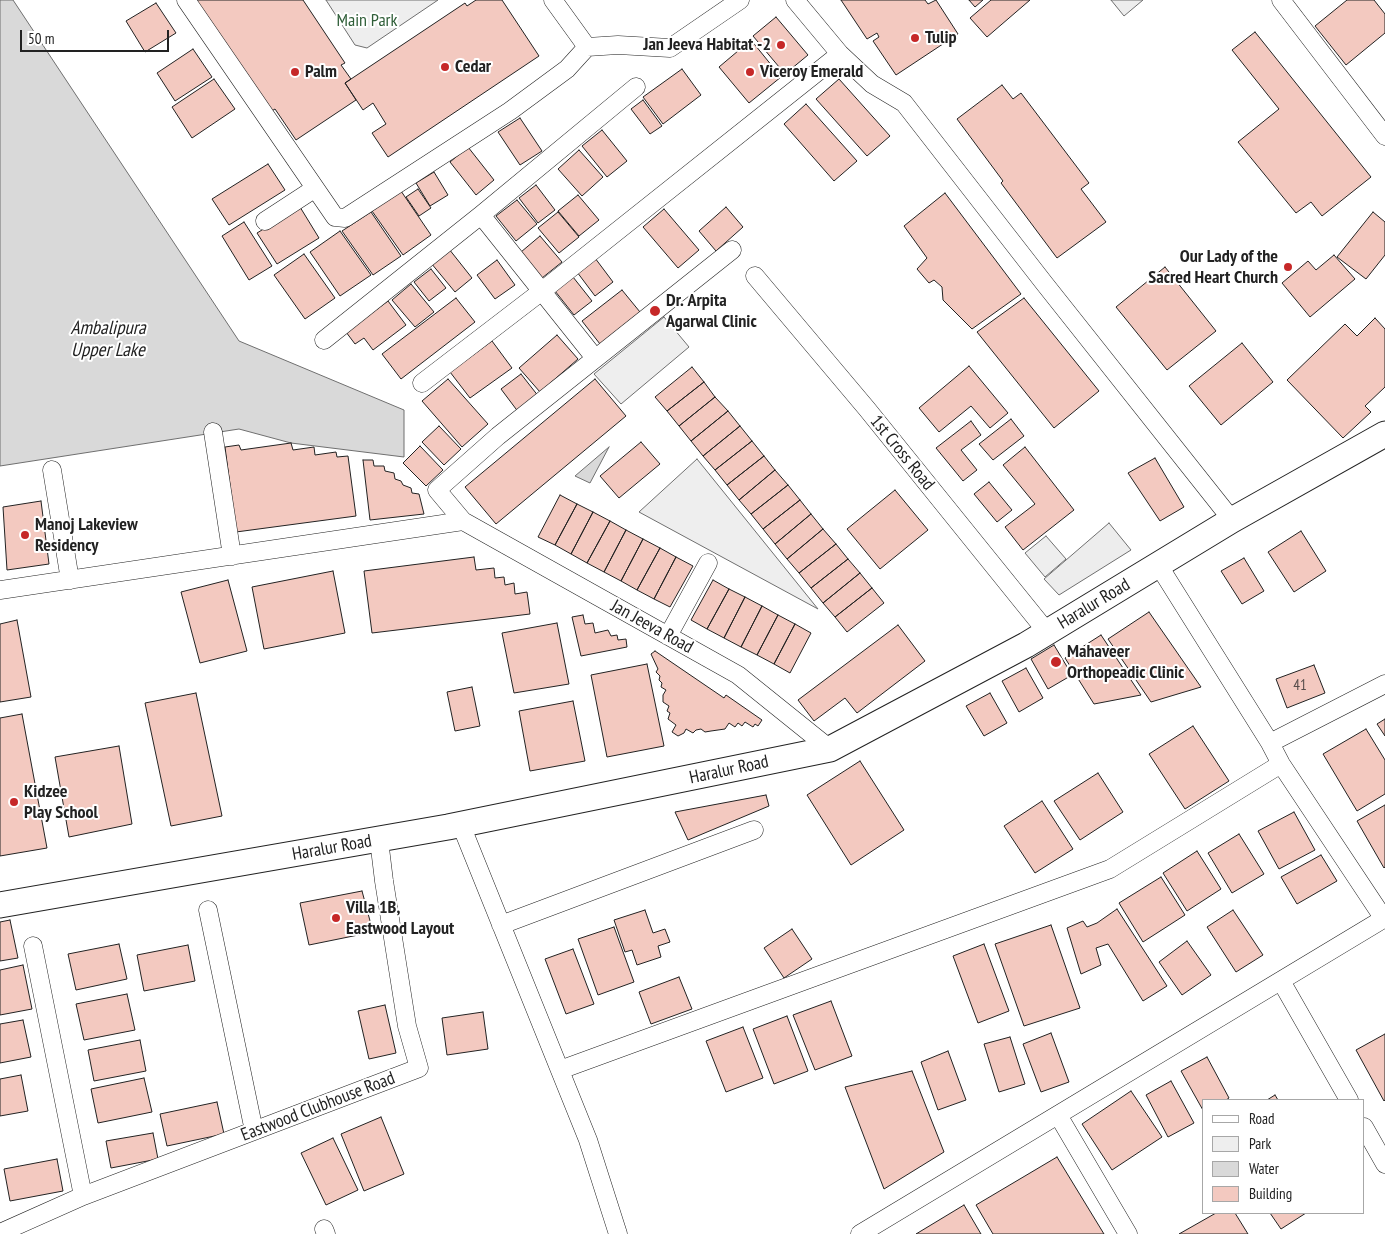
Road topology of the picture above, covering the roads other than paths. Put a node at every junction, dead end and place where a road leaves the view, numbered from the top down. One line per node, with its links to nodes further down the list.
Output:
1 (186, 0): 10 (street)
2 (553, 0): 6 (street)
3 (740, 0): 6 (street)
4 (795, 0): 7 (street)
5 (1280, 0): 9 (street)
6 (587, 47): 10 (street)
7 (840, 54): 15 (street); 23 (street)
8 (636, 87): 11 (street)
9 (1385, 136)
10 (314, 188): 12 (street)
11 (481, 215): 15 (street); 16 (street)
12 (265, 221)
13 (732, 250): 17 (street)
14 (754, 276): 29 (street, 1st Cross Road)
15 (542, 291): 17 (street); 18 (street)
16 (324, 340)
17 (595, 358): 22 (street)
18 (422, 383)
19 (213, 432): 24 (street)
20 (1385, 434): 23 (street, Haralur Road)
21 (52, 470): 27 (street)
22 (463, 520): 24 (street); 30 (street, Jan Jeeva Road)
23 (1232, 520): 26 (street, Haralur Road)
24 (232, 556): 27 (street)
25 (708, 564): 30 (street)
26 (1158, 566): 29 (street, Haralur Road); 32 (street)
27 (70, 580): 28 (street)
28 (0, 590)
29 (1047, 632): 33 (street, Haralur Road)
30 (668, 636): 33 (street, Jan Jeeva Road)
31 (1385, 684): 32 (street)
32 (1270, 743): 34 (street)
33 (830, 749): 35 (street, Haralur Road)
34 (1281, 764): 40 (street); 44 (street)
35 (461, 825): 37 (street, Haralur Road); 41 (street)
36 (754, 830): 41 (street)
37 (379, 840): 38 (street, Haralur Road); 48 (street, Eastwood Clubhouse Road)
38 (0, 905)
39 (208, 910): 48 (street)
40 (1385, 918): 43 (street)
41 (501, 925): 44 (street)
42 (33, 946): 50 (street)
43 (1281, 981): 45 (street); 46 (street)
44 (560, 1070): 52 (street)
45 (1348, 1099)
46 (1058, 1115): 53 (street); 54 (street)
47 (1365, 1129): 49 (street)
48 (254, 1131): 50 (street, Eastwood Clubhouse Road)
49 (1385, 1164)
50 (83, 1196): 51 (street, Eastwood Clubhouse Road)
51 (0, 1233)
52 (618, 1234)
53 (860, 1234)
54 (1128, 1234)

